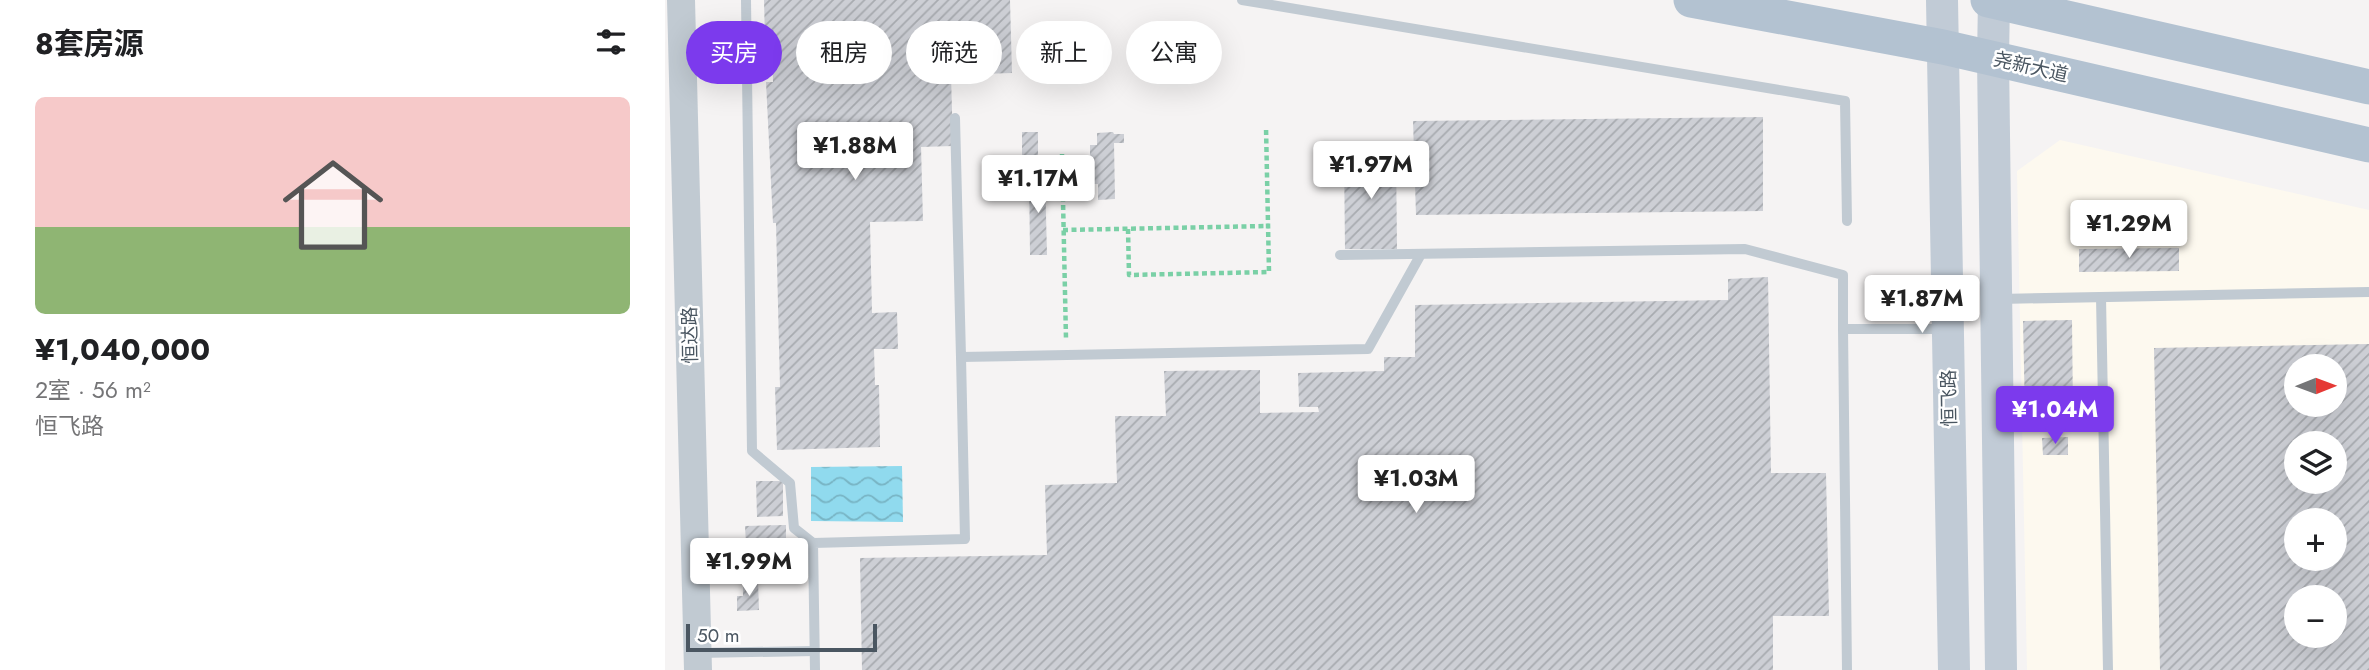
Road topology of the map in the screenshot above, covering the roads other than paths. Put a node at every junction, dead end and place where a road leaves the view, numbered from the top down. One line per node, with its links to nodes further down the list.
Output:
1 (681, 0): 23 (street, 恒达路)
2 (746, 0): 21 (lane)
3 (1242, 0): 12 (lane)
4 (1691, 0): 7 (main road, 尧新大道)
5 (1942, 0): 7 (main road, 恒飞路)
6 (1992, 0): 8 (main road); 9 (main road)
7 (1943, 47): 8 (main road, 尧新大道); 18 (main road, 恒飞路)
8 (1993, 58): 11 (main road, 尧新大道); 17 (main road)
9 (2369, 87)
10 (955, 117): 20 (lane)
11 (2369, 145)
12 (1847, 221)
13 (1420, 254): 14 (lane); 19 (lane); 20 (lane)
14 (1340, 255)
15 (2369, 292): 16 (lane)
16 (2101, 297): 17 (lane); 28 (lane)
17 (1996, 299): 27 (main road)
18 (1948, 329): 19 (lane); 26 (main road, 恒飞路)
19 (1843, 330): 25 (lane)
20 (961, 357): 21 (lane)
21 (813, 543): 22 (lane)
22 (815, 651): 23 (lane); 24 (lane)
23 (698, 662)
24 (815, 670)
25 (1847, 670)
26 (1954, 670)
27 (2001, 670)
28 (2108, 670)

